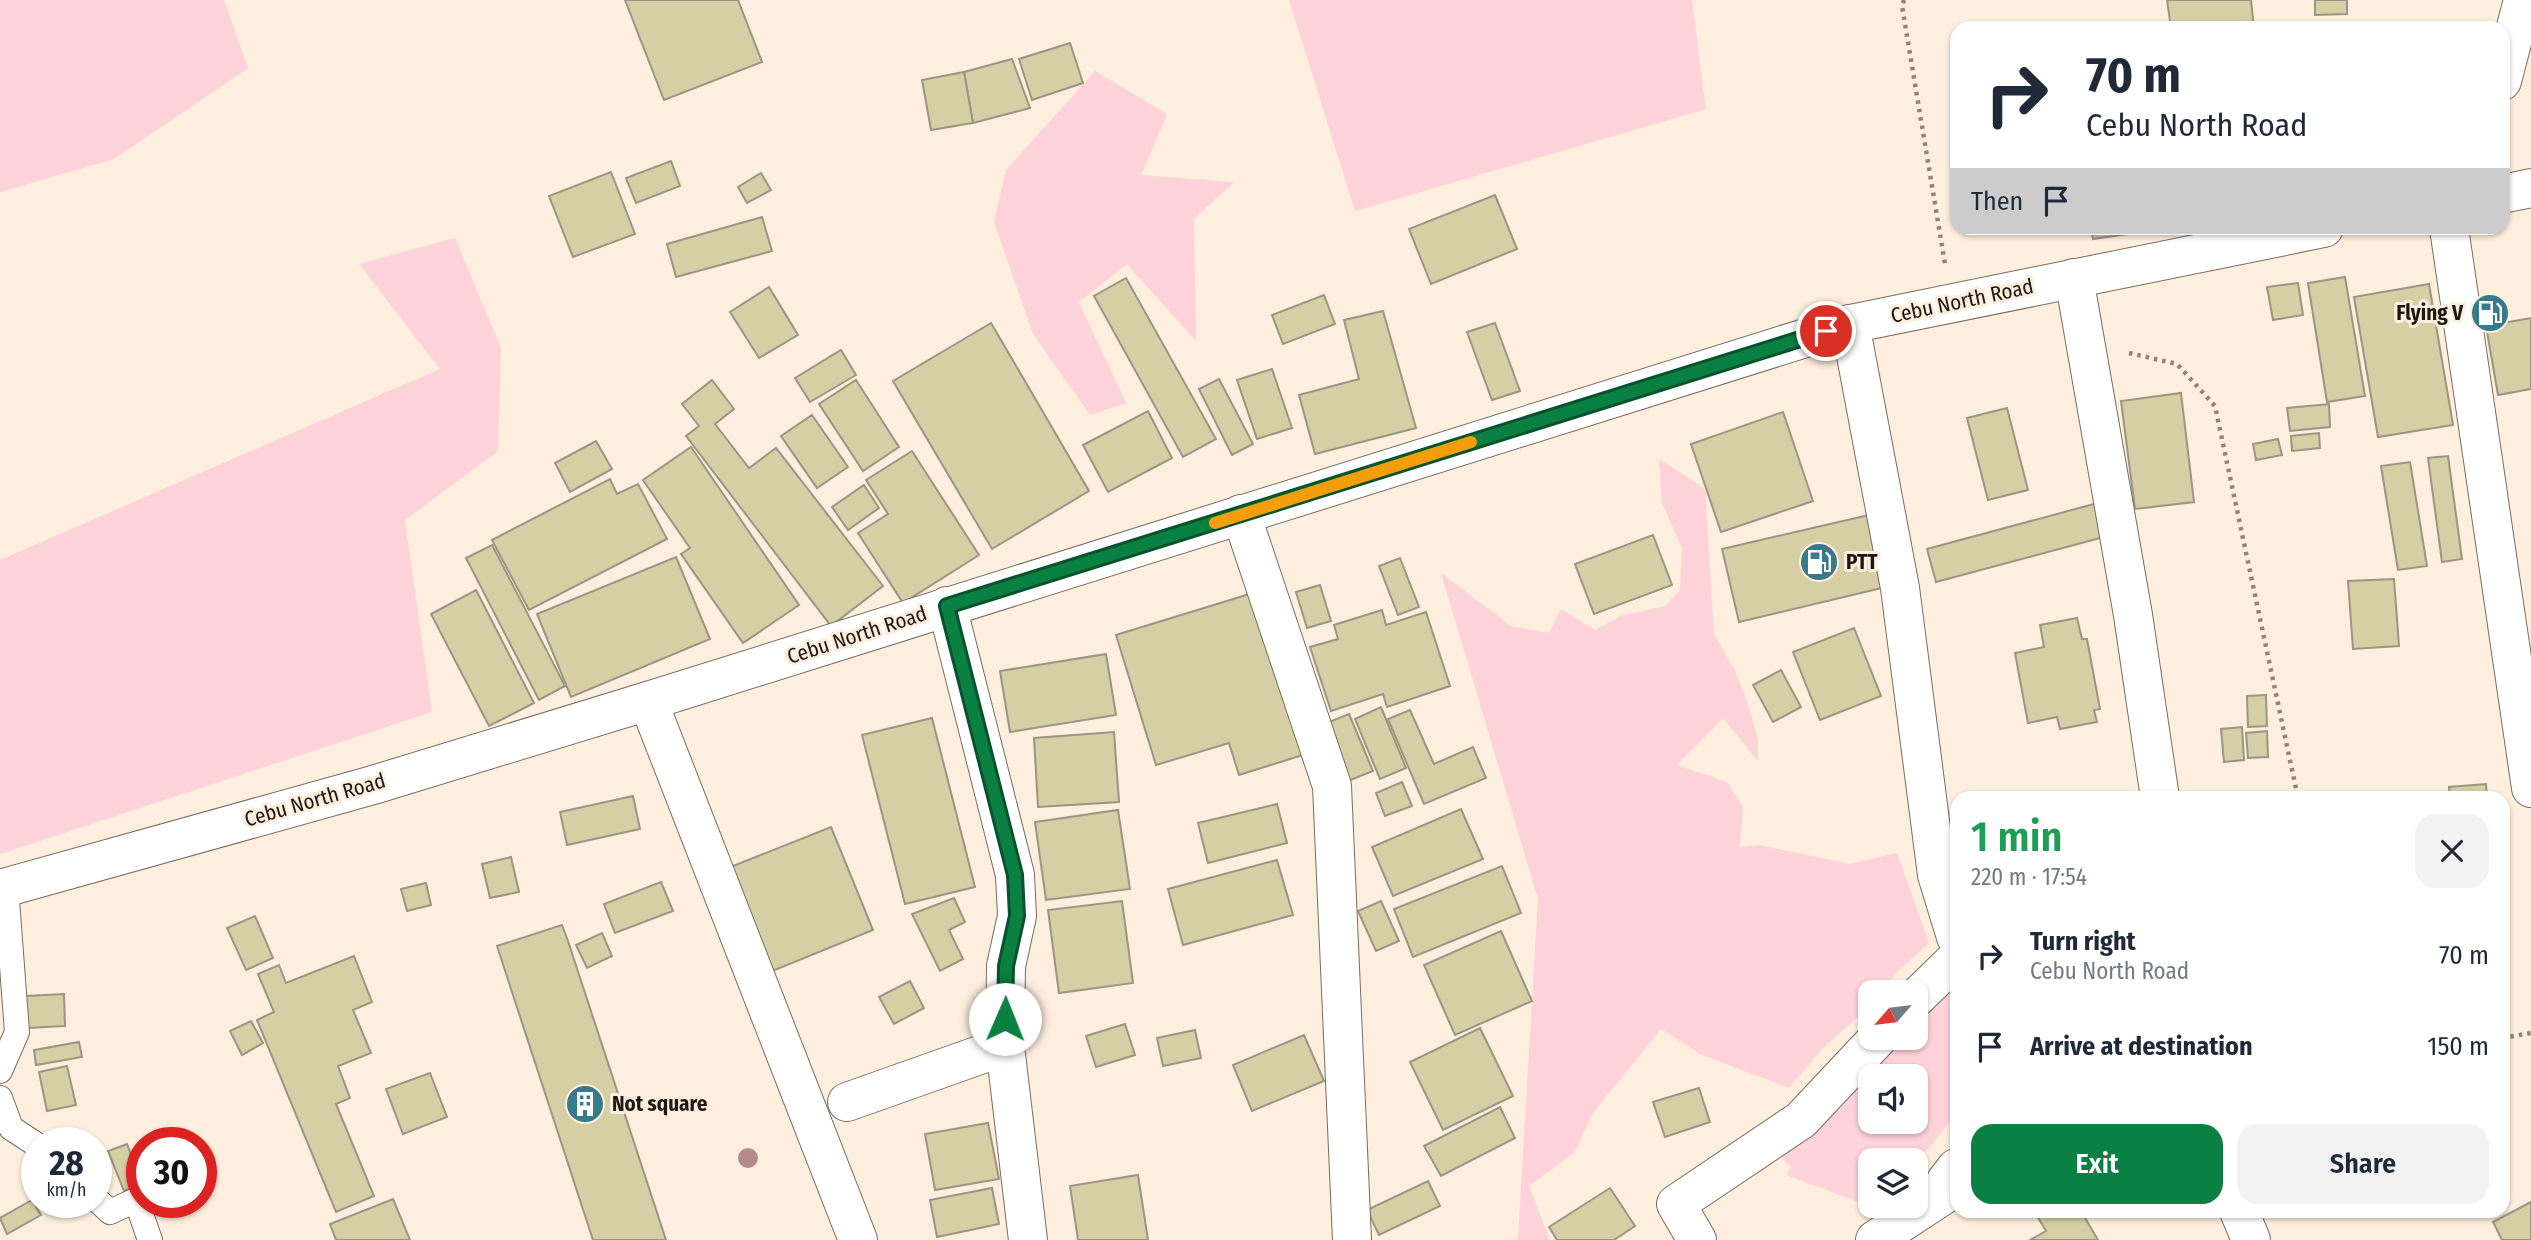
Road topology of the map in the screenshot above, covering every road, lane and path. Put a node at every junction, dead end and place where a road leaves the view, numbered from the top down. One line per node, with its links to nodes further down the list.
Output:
1 (1905, 0): 9 (path)
2 (2524, 0): 3 (main road)
3 (2510, 52)
4 (2531, 188): 5 (main road)
5 (2510, 192)
6 (2289, 235): 8 (main road, Cebu North Road)
7 (2450, 235): 15 (main road)
8 (2074, 278): 9 (main road, Cebu North Road); 11 (main road)
9 (1951, 303): 10 (main road, Cebu North Road)
10 (1850, 324): 12 (main road, Cebu North Road); 19 (main road)
11 (2086, 344): 16 (main road); 17 (path)
12 (1241, 514): 13 (main road, Cebu North Road); 37 (main road)
13 (947, 606): 14 (main road, Cebu North Road); 25 (main road)
14 (648, 701): 18 (main road, Cebu North Road); 35 (main road)
15 (2531, 788)
16 (2159, 791)
17 (2297, 791)
18 (3, 888): 23 (lane)
19 (1950, 917)
20 (1950, 965): 21 (main road)
21 (1928, 986)
22 (2531, 1032): 24 (path)
23 (8, 1035): 27 (lane)
24 (2510, 1036)
25 (1005, 1046): 29 (main road); 36 (main road)
26 (1867, 1050): 38 (main road)
27 (0, 1071)
28 (0, 1098): 30 (lane)
29 (847, 1102)
30 (21, 1135)
31 (1950, 1175): 39 (main road)
32 (112, 1211): 34 (lane)
33 (2242, 1218): 40 (main road)
34 (150, 1240)
35 (858, 1240)
36 (1028, 1240)
37 (1352, 1240)
38 (1697, 1240)
39 (1875, 1240)
40 (2251, 1240)

